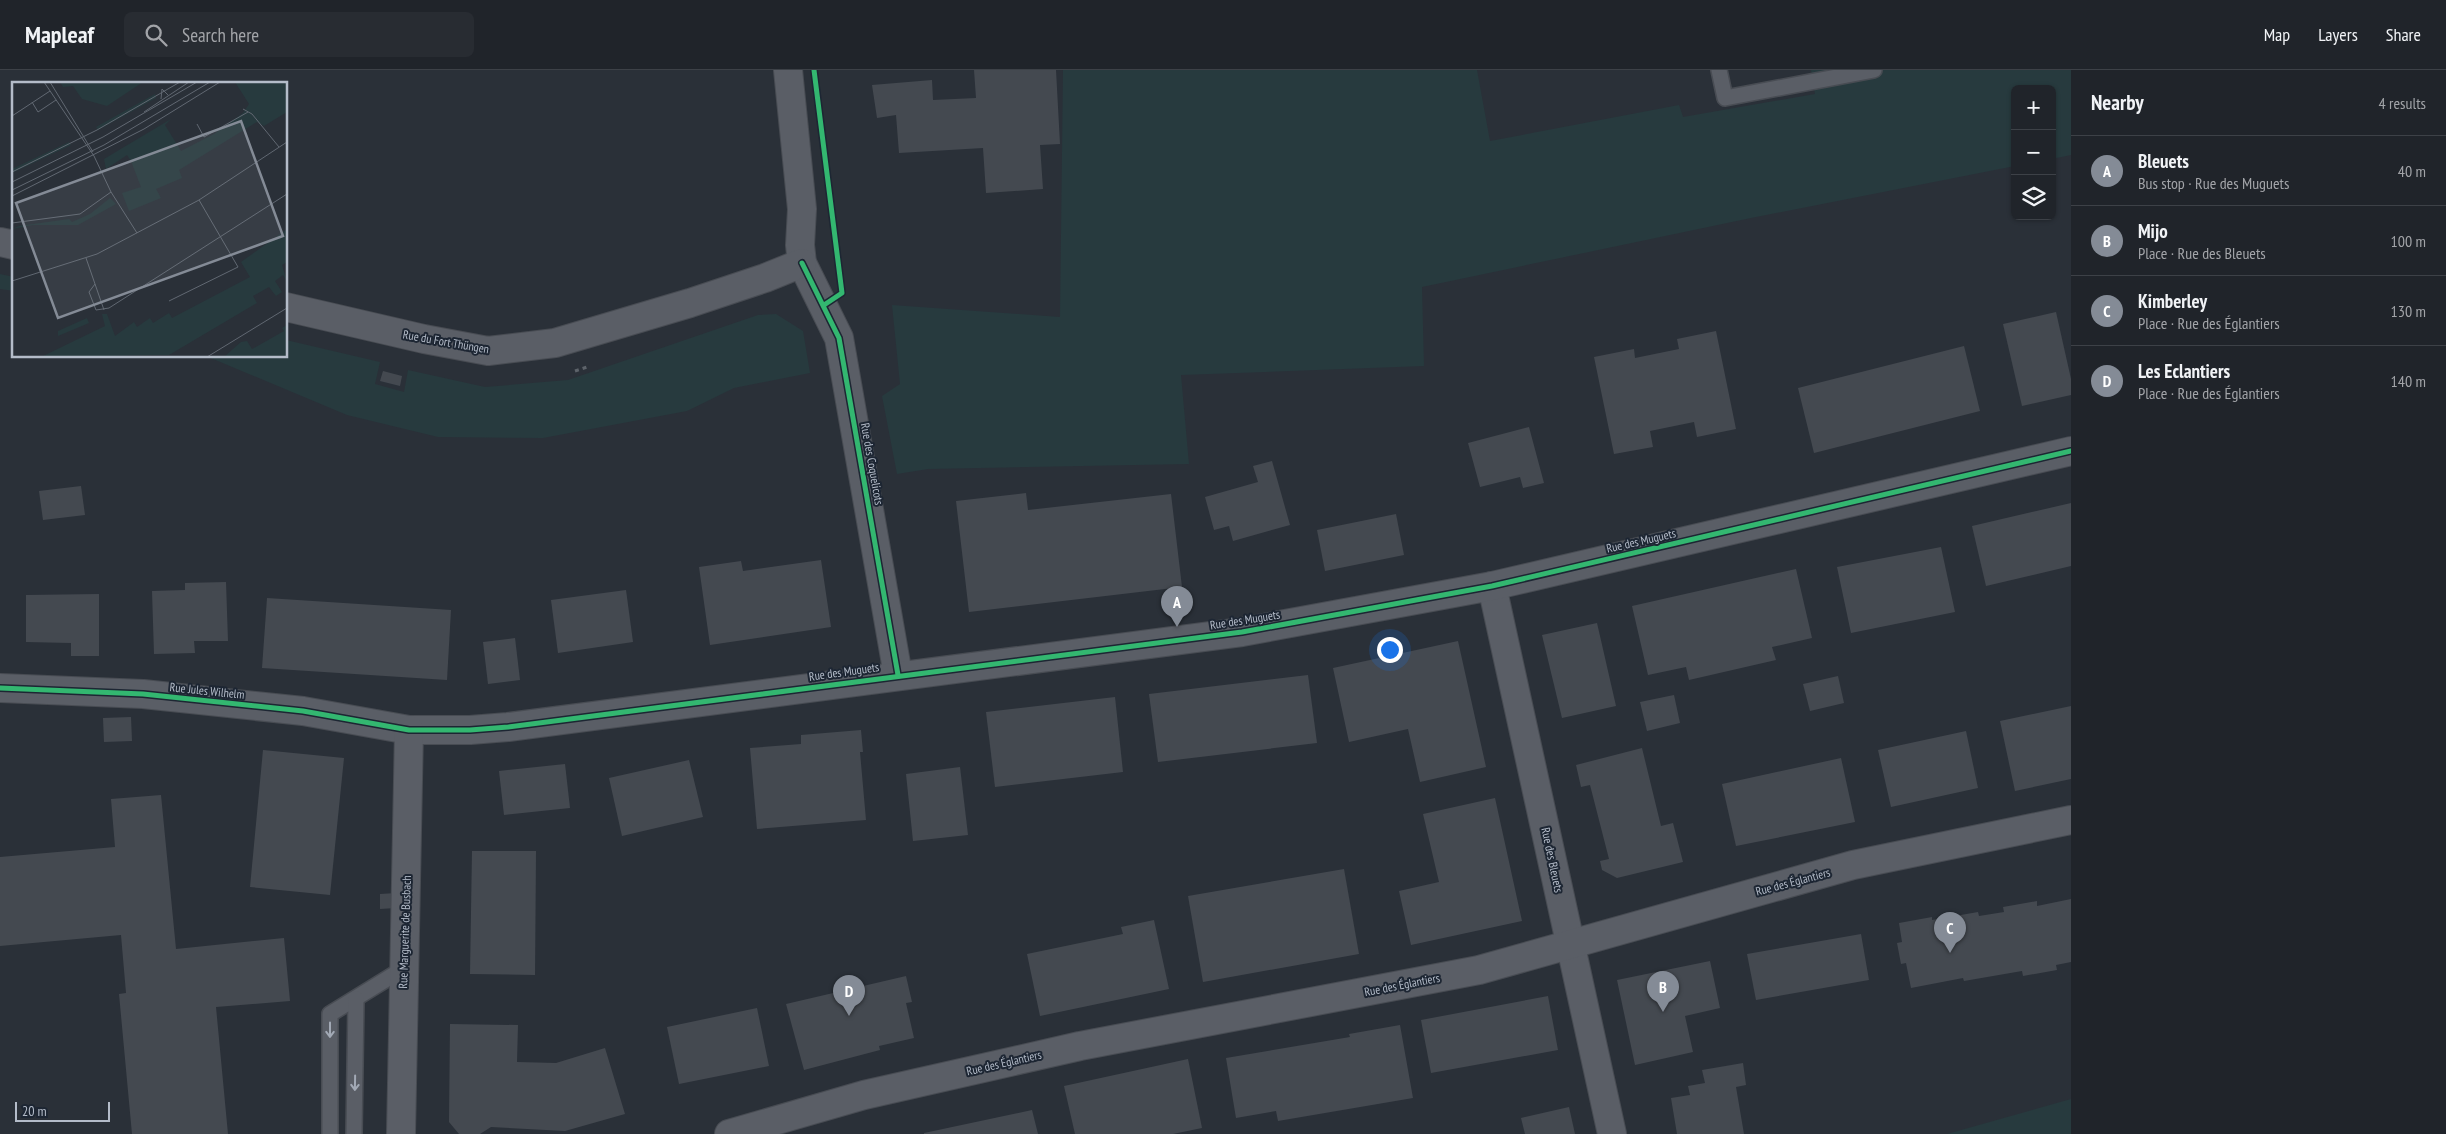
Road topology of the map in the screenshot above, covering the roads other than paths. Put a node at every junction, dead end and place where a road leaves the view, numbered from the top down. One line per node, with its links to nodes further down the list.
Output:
1 (788, 70): 4 (street, Rue des Coquelicots)
2 (1720, 70): 3 (lane)
3 (1874, 70)
4 (802, 263): 5 (street, Rue du Fort Thüngen); 8 (street, Rue des Coquelicots)
5 (288, 307)
6 (2071, 451): 7 (street, Rue des Muguets)
7 (1492, 586): 8 (street, Rue des Muguets); 12 (street, Rue des Bleuets)
8 (898, 675): 10 (street, Rue des Muguets)
9 (0, 688): 10 (street, Rue Jules Wilhelm)
10 (409, 730): 13 (street, Rue Marguerite de Busbach)
11 (2071, 820): 12 (street, Rue des Églantiers)
12 (1571, 943): 18 (street, Rue des Églantiers); 19 (street, Rue des Bleuets)
13 (403, 969): 14 (lane); 17 (street, Rue Marguerite de Busbach)
14 (356, 999): 15 (lane, one-way to 15); 16 (lane, one-way to 16)
15 (330, 1134)
16 (354, 1134)
17 (401, 1134)
18 (729, 1134)
19 (1612, 1134)

